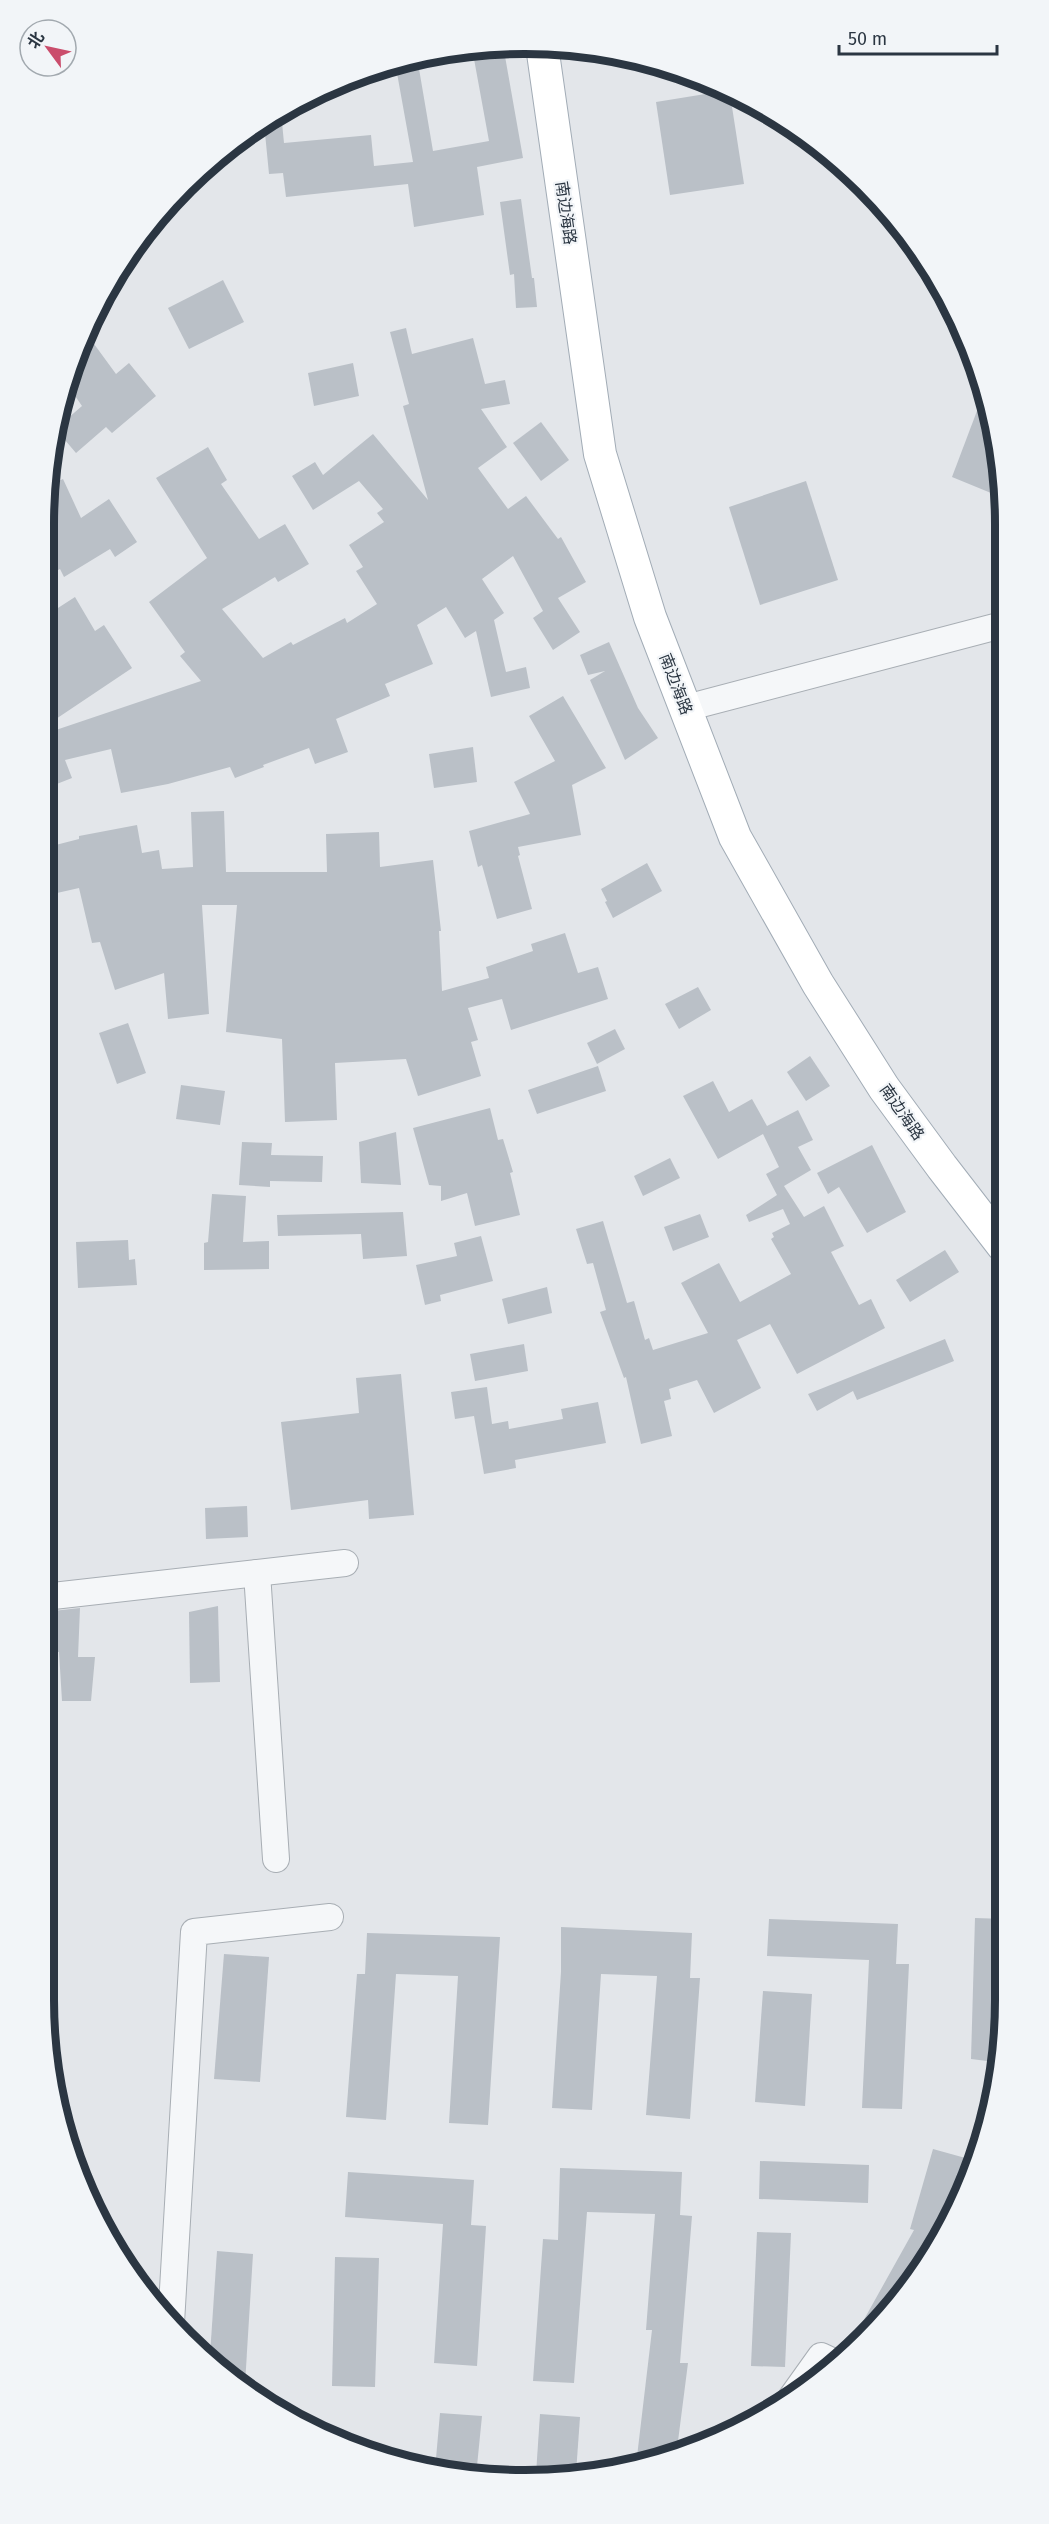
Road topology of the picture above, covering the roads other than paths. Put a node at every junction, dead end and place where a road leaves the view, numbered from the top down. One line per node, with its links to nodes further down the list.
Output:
1 (543, 55): 3 (main road, 南边海路)
2 (995, 627): 3 (street)
3 (686, 708): 4 (main road, 南边海路)
4 (995, 1235)
5 (345, 1563): 6 (street)
6 (257, 1573): 7 (street); 8 (street)
7 (54, 1596)
8 (276, 1859)
9 (330, 1917): 10 (street)
10 (172, 2311)
11 (827, 2359): 12 (street)
12 (805, 2378)

